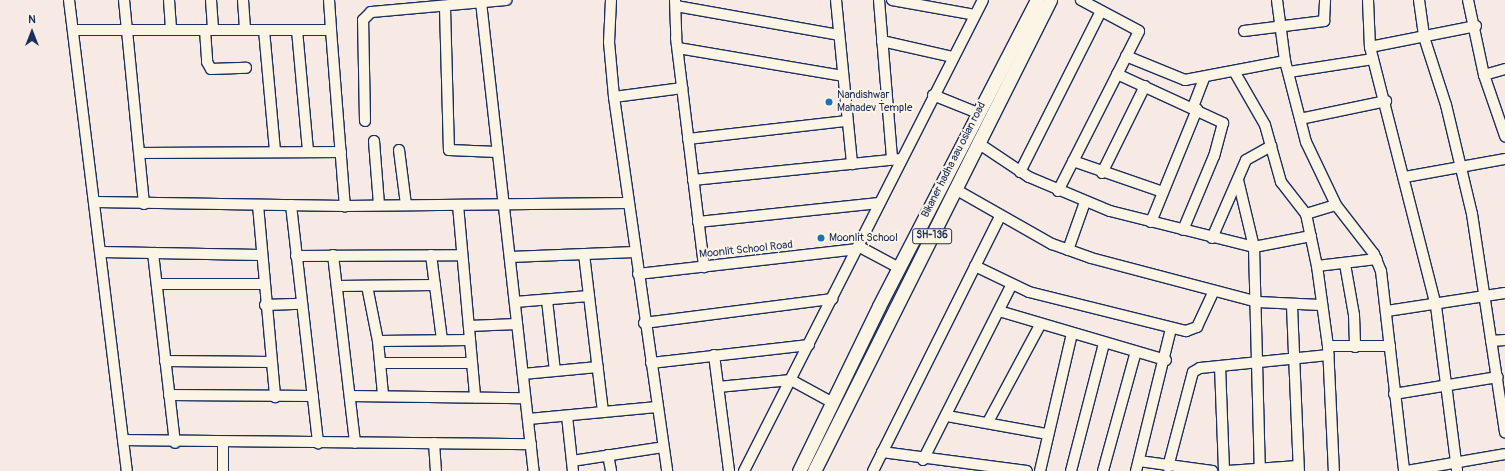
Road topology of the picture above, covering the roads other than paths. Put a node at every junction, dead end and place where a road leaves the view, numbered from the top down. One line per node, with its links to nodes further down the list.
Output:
1 (69, 0): 28 (street)
2 (124, 0): 29 (street)
3 (168, 0): 30 (street)
4 (211, 0): 31 (street)
5 (243, 0): 32 (street)
6 (329, 0): 35 (street)
7 (506, 0): 21 (street)
8 (611, 0): 57 (street)
9 (836, 0): 37 (street)
10 (879, 0): 39 (street)
11 (892, 0): 25 (street)
12 (983, 0): 25 (street)
13 (1037, 0): 60 (main road, Bikaner hadha aau osian road / SH-136)
14 (1050, 0): 67 (main road, Bikaner hadha aau osian road / SH-136)
15 (1081, 0): 24 (street)
16 (1277, 0): 26 (street)
17 (1325, 0): 26 (street)
18 (1368, 0): 40 (street)
19 (1419, 0): 38 (street)
20 (1468, 0): 27 (street)
21 (481, 2): 23 (street); 73 (street)
22 (675, 3): 37 (street); 41 (street)
23 (445, 8): 62 (street); 73 (street)
24 (1101, 11): 43 (street); 80 (street)
25 (976, 15): 42 (street)
26 (1280, 26): 36 (street); 45 (street)
27 (1476, 26): 38 (street); 51 (street)
28 (73, 30): 29 (street); 88 (street)
29 (127, 30): 30 (street); 74 (street)
30 (171, 30): 31 (street)
31 (209, 30): 32 (street); 46 (street)
32 (245, 30): 33 (street)
33 (264, 30): 34 (street); 70 (street)
34 (297, 30): 35 (street); 71 (street)
35 (331, 30): 72 (street)
36 (1244, 31)
37 (838, 35): 52 (street)
38 (1424, 37): 40 (street); 79 (street)
39 (882, 41): 42 (street); 75 (street)
40 (1370, 47): 44 (street)
41 (678, 48): 52 (street); 55 (street)
42 (953, 56): 56 (street)
43 (1126, 56): 50 (street); 53 (street)
44 (1373, 59): 49 (street); 58 (street)
45 (1285, 60): 48 (street); 49 (street)
46 (246, 68)
47 (1505, 69): 51 (street)
48 (1234, 71): 53 (street); 68 (street)
49 (1289, 72): 61 (street)
50 (1117, 74): 54 (street); 77 (street)
51 (1484, 75): 64 (street)
52 (843, 76): 63 (street)
53 (1204, 79): 59 (street)
54 (1145, 86): 59 (street); 81 (street)
55 (682, 88): 57 (street); 65 (street)
56 (933, 95): 60 (street); 75 (street)
57 (614, 97): 90 (street)
58 (1386, 101): 61 (street); 82 (street)
59 (1195, 108): 87 (street); 105 (street)
60 (978, 113): 126 (main road, Bikaner hadha aau osian road / SH-136)
61 (1300, 119): 99 (street)
62 (365, 121)
63 (847, 121): 65 (street); 78 (street)
64 (1505, 136)
65 (688, 139): 83 (street)
66 (374, 141): 95 (street)
67 (978, 143): 80 (street); 85 (main road, Bikaner hadha aau osian road / SH-136)
68 (1271, 146): 84 (street); 101 (street)
69 (400, 150): 96 (street)
70 (275, 152): 71 (street); 74 (street)
71 (308, 152): 72 (street)
72 (341, 152): 100 (street)
73 (497, 152): 98 (street)
74 (141, 153): 92 (street)
75 (897, 159): 78 (street); 91 (street)
76 (1505, 159): 79 (street)
77 (1073, 161): 81 (street); 86 (street)
78 (852, 164): 83 (street)
79 (1459, 166): 82 (street); 137 (street)
80 (1020, 172): 86 (street)
81 (1102, 172): 87 (street)
82 (1405, 177): 146 (street)
83 (693, 180): 103 (street)
84 (1238, 180): 107 (street); 108 (street)
85 (955, 189): 102 (street); 229 (main road, Bikaner hadha aau osian road / SH-136)
86 (1058, 192): 89 (street)
87 (1163, 192): 104 (street)
88 (96, 202): 92 (street); 111 (street)
89 (1085, 202): 104 (street); 110 (street)
90 (628, 203): 98 (street); 112 (street)
91 (879, 203): 103 (street); 109 (street)
92 (144, 204): 93 (street)
93 (258, 205): 94 (street); 116 (street)
94 (291, 205): 100 (street); 118 (street)
95 (379, 205): 96 (street); 100 (street)
96 (406, 205): 97 (street)
97 (458, 205): 98 (street); 114 (street)
98 (504, 205): 120 (street)
99 (1336, 205): 101 (street); 121 (street)
100 (345, 206)
101 (1306, 214): 106 (street)
102 (1000, 216): 110 (street); 123 (street)
103 (698, 222): 125 (street)
104 (1151, 222): 105 (street)
105 (1183, 230): 107 (street)
106 (1311, 236): 108 (street); 124 (street)
107 (1212, 238): 108 (street)
108 (1254, 247): 141 (street)
109 (857, 248): 125 (street, Moonlit School Road); 126 (street); 138 (street)
110 (1068, 250): 134 (street)
111 (101, 252): 113 (street); 200 (street)
112 (635, 252): 115 (street); 127 (street)
113 (154, 253): 116 (street); 128 (street)
114 (462, 254): 117 (street); 152 (street)
115 (584, 254): 120 (street); 136 (street)
116 (260, 255): 129 (street)
117 (431, 255): 119 (street); 131 (street)
118 (296, 256): 119 (street); 142 (street)
119 (333, 256): 132 (street)
120 (510, 256): 140 (street)
121 (1377, 259): 122 (street); 148 (street)
122 (1345, 264): 124 (street); 163 (street)
123 (975, 266): 130 (street); 208 (street)
124 (1317, 266): 144 (street)
125 (704, 267): 127 (street, Moonlit School Road)
126 (899, 268): 191 (main road, Bikaner hadha aau osian road / SH-136)
127 (638, 274): 149 (street)
128 (157, 284): 129 (street); 169 (street)
129 (263, 284): 143 (street)
130 (1012, 284): 147 (street); 153 (street)
131 (435, 285): 133 (street); 155 (street)
132 (337, 286): 133 (street); 187 (street)
133 (367, 286): 158 (street)
134 (1214, 292): 141 (street); 153 (street)
135 (1505, 293): 137 (street)
136 (589, 296): 139 (street); 176 (street)
137 (1487, 297): 146 (street); 159 (street)
138 (832, 299): 149 (street); 161 (street)
139 (547, 300): 140 (street); 177 (street)
140 (515, 302): 150 (street)
141 (1258, 302): 145 (street); 170 (street)
142 (301, 304): 143 (street); 186 (street)
143 (265, 305): 171 (street)
144 (1320, 305): 145 (street); 165 (street)
145 (1292, 306): 167 (street)
146 (1436, 306): 148 (street); 182 (street)
147 (999, 311): 151 (street); 195 (street)
148 (1387, 311): 162 (street)
149 (644, 323): 173 (street)
150 (517, 324): 152 (street); 179 (street)
151 (1040, 325): 154 (street); 197 (street)
152 (469, 326): 156 (street)
153 (1171, 329): 168 (street)
154 (1072, 334): 160 (street); 199 (street)
155 (442, 340): 156 (street); 158 (street)
156 (470, 340): 174 (street)
157 (1505, 340): 159 (street)
158 (378, 341): 172 (street)
159 (1491, 341): 178 (street)
160 (1104, 343): 164 (street); 233 (street)
161 (809, 345): 166 (street); 180 (street)
162 (1390, 346): 163 (street); 183 (street)
163 (1355, 347): 165 (street)
164 (1136, 351): 168 (street); 234 (street)
165 (1328, 351): 167 (street); 239 (street)
166 (714, 355): 173 (street); 181 (street)
167 (1292, 358): 170 (street); 216 (street)
168 (1166, 360): 213 (street)
169 (165, 361): 171 (street); 184 (street)
170 (1259, 361): 175 (street); 218 (street)
171 (271, 362): 188 (street)
172 (380, 363): 174 (street); 185 (street)
173 (651, 363): 192 (street)
174 (472, 364): 189 (street)
175 (1220, 366): 214 (street); 236 (street)
176 (598, 367): 177 (street); 193 (street)
177 (555, 371): 179 (street)
178 (1500, 372): 182 (street); 198 (street)
179 (522, 374): 190 (street)
180 (791, 380): 181 (street); 191 (street); 227 (street)
181 (718, 387): 226 (street)
182 (1448, 387): 183 (street); 215 (street)
183 (1394, 394): 240 (street)
184 (169, 395): 188 (street); 201 (street)
185 (383, 395): 187 (street); 189 (street)
186 (313, 396): 188 (street); 203 (street)
187 (350, 396): 204 (street)
188 (275, 397)
189 (475, 397): 190 (street)
190 (525, 398): 196 (street)
191 (833, 403): 228 (main road, Bikaner hadha aau osian road / SH-136)
192 (657, 407): 193 (street); 207 (street)
193 (603, 412): 194 (street)
194 (567, 416): 196 (street); 211 (street)
195 (947, 416): 197 (street); 212 (street)
196 (528, 419): 206 (street)
197 (988, 422): 199 (street)
198 (1505, 431)
199 (1047, 434): 232 (street)
200 (123, 440): 201 (street); 219 (street)
201 (175, 443): 202 (street)
202 (223, 443): 203 (street); 220 (street)
203 (318, 443): 204 (street)
204 (355, 443): 205 (street)
205 (434, 443): 206 (street); 221 (street)
206 (531, 444): 222 (street)
207 (663, 447): 210 (street); 225 (street)
208 (882, 452): 212 (street); 230 (street)
209 (1505, 454): 215 (street)
210 (608, 455): 211 (street); 224 (street)
211 (572, 460): 223 (street)
212 (923, 460): 217 (street)
213 (1138, 466): 214 (street)
214 (1168, 467): 235 (street)
215 (1457, 467): 240 (street)
216 (1299, 468): 218 (street)
217 (996, 470): 231 (street)
218 (1260, 470): 238 (street)
219 (127, 471)
220 (223, 471)
221 (436, 471)
222 (534, 471)
223 (573, 471)
224 (611, 471)
225 (667, 471)
226 (729, 471)
227 (744, 471)
228 (800, 471)
229 (814, 471)
230 (873, 471)
231 (1027, 471)
232 (1040, 471)
233 (1071, 471)
234 (1103, 471)
235 (1212, 471)
236 (1224, 471)
237 (1228, 471): 238 (street)
238 (1249, 471)
239 (1334, 471)
240 (1406, 471)

